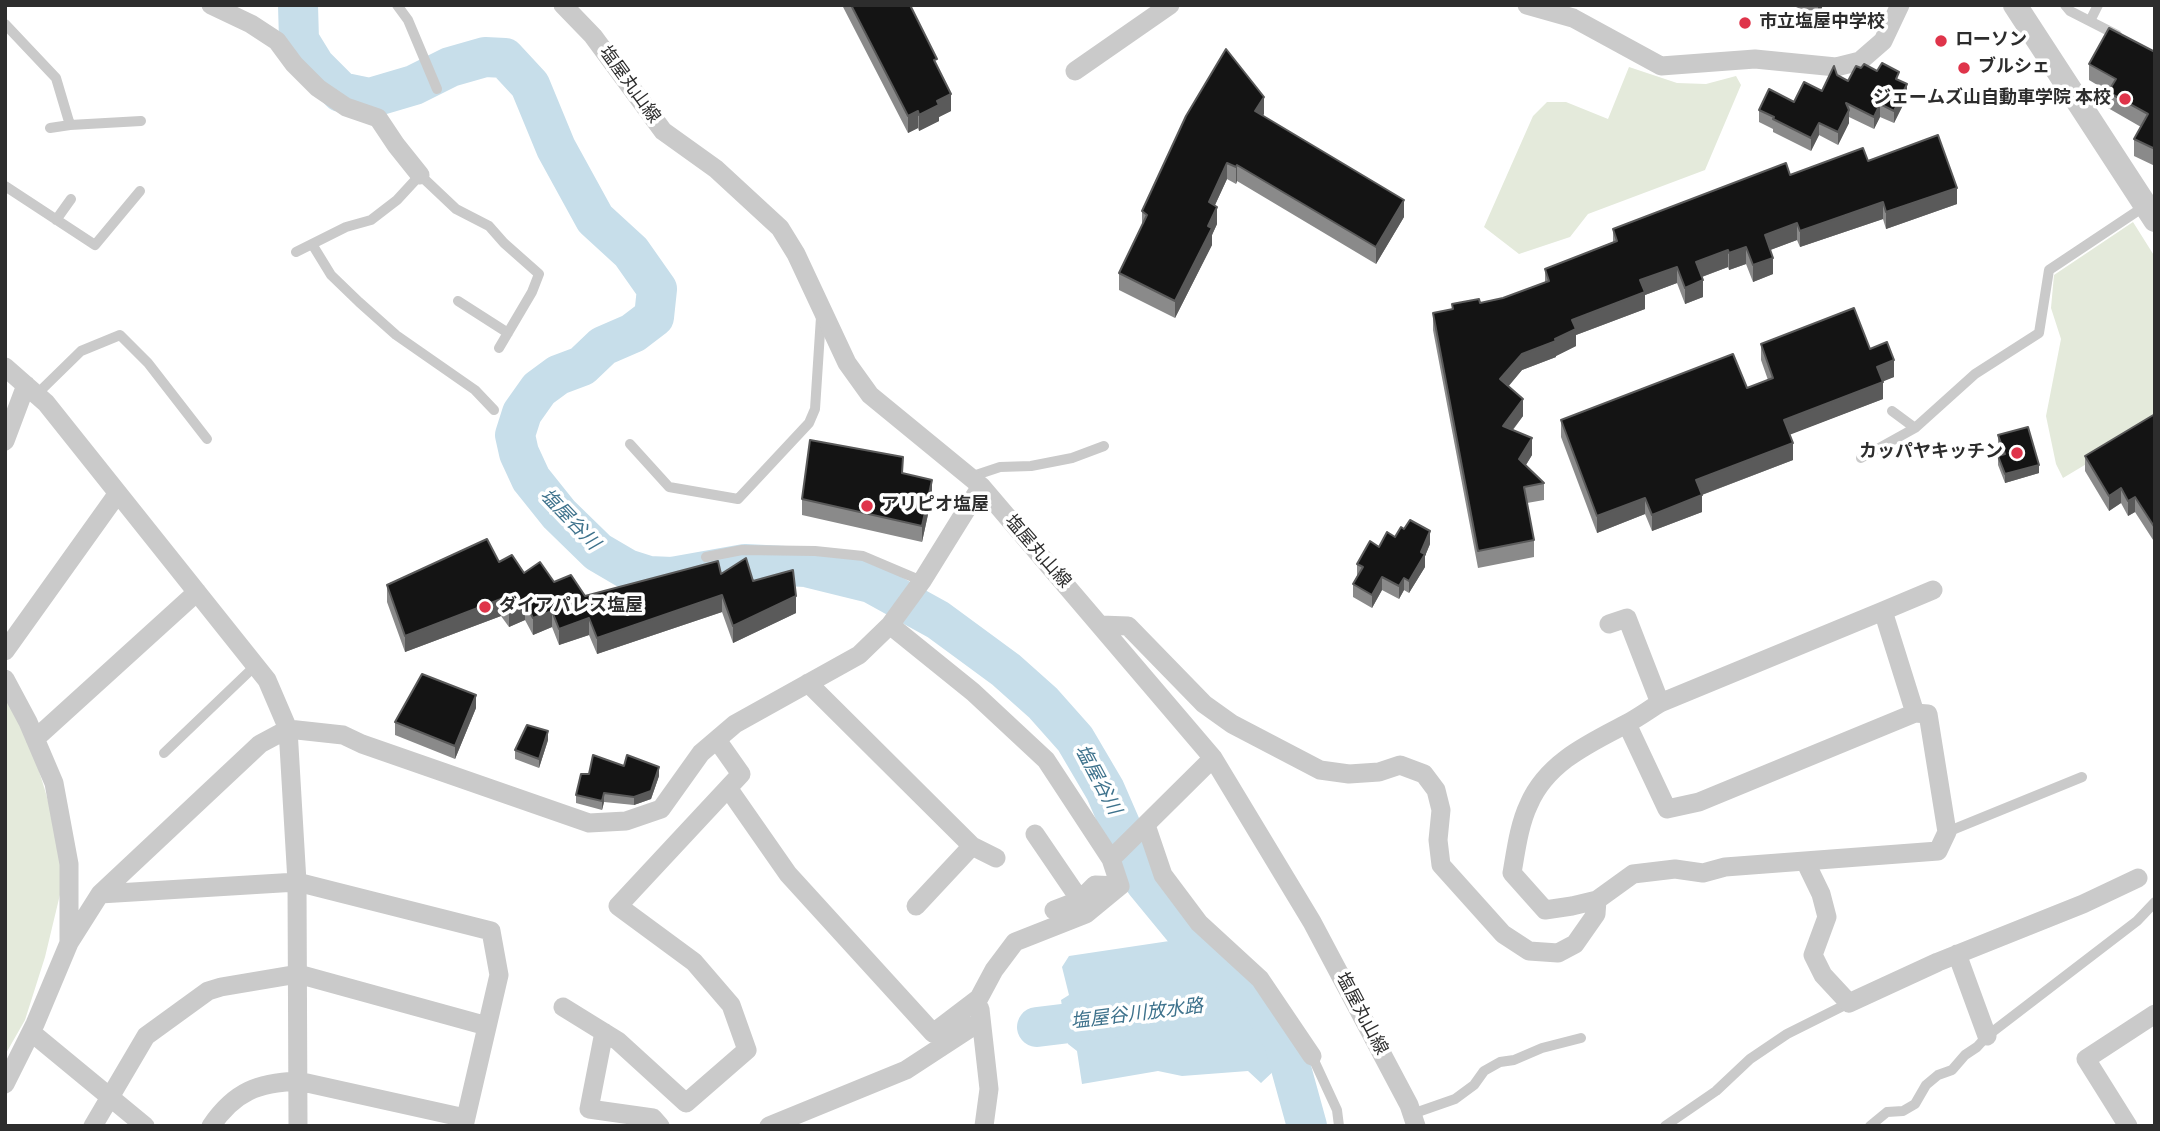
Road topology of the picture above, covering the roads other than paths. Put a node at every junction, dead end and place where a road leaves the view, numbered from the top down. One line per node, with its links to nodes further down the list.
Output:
1 (211, 5): 18 (street)
2 (397, 5): 14 (lane)
3 (563, 5): 27 (street, 塩屋丸山線)
4 (1170, 5): 13 (street)
5 (1527, 5): 6 (street)
6 (1900, 5)
7 (2015, 5): 22 (street)
8 (2066, 5): 10 (lane)
9 (2098, 5): 10 (lane)
10 (2090, 21): 12 (lane)
11 (5, 24): 16 (lane)
12 (2132, 43)
13 (1075, 71)
14 (437, 89)
15 (141, 121): 16 (lane)
16 (71, 125): 17 (lane)
17 (50, 128)
18 (420, 175): 24 (lane); 28 (lane)
19 (5, 186): 23 (lane)
20 (140, 191): 23 (lane)
21 (71, 199): 23 (lane)
22 (2150, 213): 34 (lane)
23 (56, 220)
24 (312, 244): 25 (lane); 32 (lane)
25 (296, 252)
26 (458, 301): 28 (lane)
27 (822, 309): 37 (lane); 40 (street, 塩屋丸山線)
28 (508, 333): 29 (lane)
29 (499, 348)
30 (5, 367): 31 (street)
31 (32, 390): 35 (lane); 36 (street); 41 (street)
32 (494, 410)
33 (1892, 411): 34 (lane)
34 (1915, 428): 39 (lane)
35 (206, 439)
36 (5, 441)
37 (630, 444)
38 (1104, 446): 40 (lane)
39 (1861, 458)
40 (975, 482): 43 (street); 49 (street, 塩屋丸山線)
41 (118, 493): 45 (street); 50 (street)
42 (706, 557): 43 (lane)
43 (922, 581): 48 (street)
44 (1933, 590): 46 (street)
45 (197, 592): 51 (street); 58 (street)
46 (1883, 611): 54 (street); 55 (street)
47 (1609, 624): 54 (street)
48 (890, 625): 53 (street); 68 (street)
49 (1101, 625): 61 (street, 塩屋丸山線); 76 (street)
50 (5, 651)
51 (255, 666): 57 (street); 60 (lane)
52 (5, 679): 58 (street)
53 (808, 683): 59 (street); 67 (street)
54 (1660, 703): 56 (street)
55 (1915, 713): 56 (street); 65 (street)
56 (1627, 724): 76 (street)
57 (288, 729): 59 (street); 72 (street); 74 (street)
58 (35, 739): 80 (street)
59 (717, 740): 63 (street)
60 (164, 753)
61 (1213, 758): 64 (street); 97 (street, 塩屋丸山線)
62 (2082, 777): 65 (lane)
63 (728, 788): 83 (street); 90 (street)
64 (1146, 825): 68 (street); 93 (street)
65 (1947, 832): 70 (street)
66 (1035, 834): 75 (street)
67 (972, 846): 69 (street); 78 (street)
68 (1117, 853): 73 (street)
69 (996, 858)
70 (1805, 861): 76 (street); 84 (street)
71 (2138, 878): 81 (street)
72 (297, 882): 74 (street); 82 (street); 88 (street)
73 (1121, 886): 75 (street); 83 (street)
74 (100, 894): 80 (street)
75 (1080, 900): 79 (street)
76 (1597, 900)
77 (2155, 902): 91 (lane)
78 (916, 906)
79 (1054, 910)
80 (69, 943): 89 (street)
81 (1957, 954): 84 (street); 91 (street)
82 (298, 975): 88 (street); 94 (street); 96 (street)
83 (979, 998): 87 (street)
84 (1849, 1003): 107 (lane)
85 (563, 1007): 90 (street)
86 (2155, 1014): 109 (street)
87 (981, 1021): 104 (street); 105 (street)
88 (487, 1026): 98 (street)
89 (31, 1032): 95 (street); 96 (street)
90 (604, 1032): 103 (street)
91 (1987, 1036): 108 (lane)
92 (1581, 1038): 97 (lane)
93 (1312, 1056): 106 (lane)
94 (298, 1081): 98 (street); 101 (street); 102 (street)
95 (5, 1084)
96 (110, 1097): 99 (street); 100 (street)
97 (1410, 1118)
98 (465, 1122)
99 (93, 1126)
100 (145, 1126)
101 (211, 1126)
102 (298, 1126)
103 (660, 1126)
104 (769, 1126)
105 (984, 1126)
106 (1339, 1126)
107 (1665, 1126)
108 (1870, 1126)
109 (2129, 1126)

